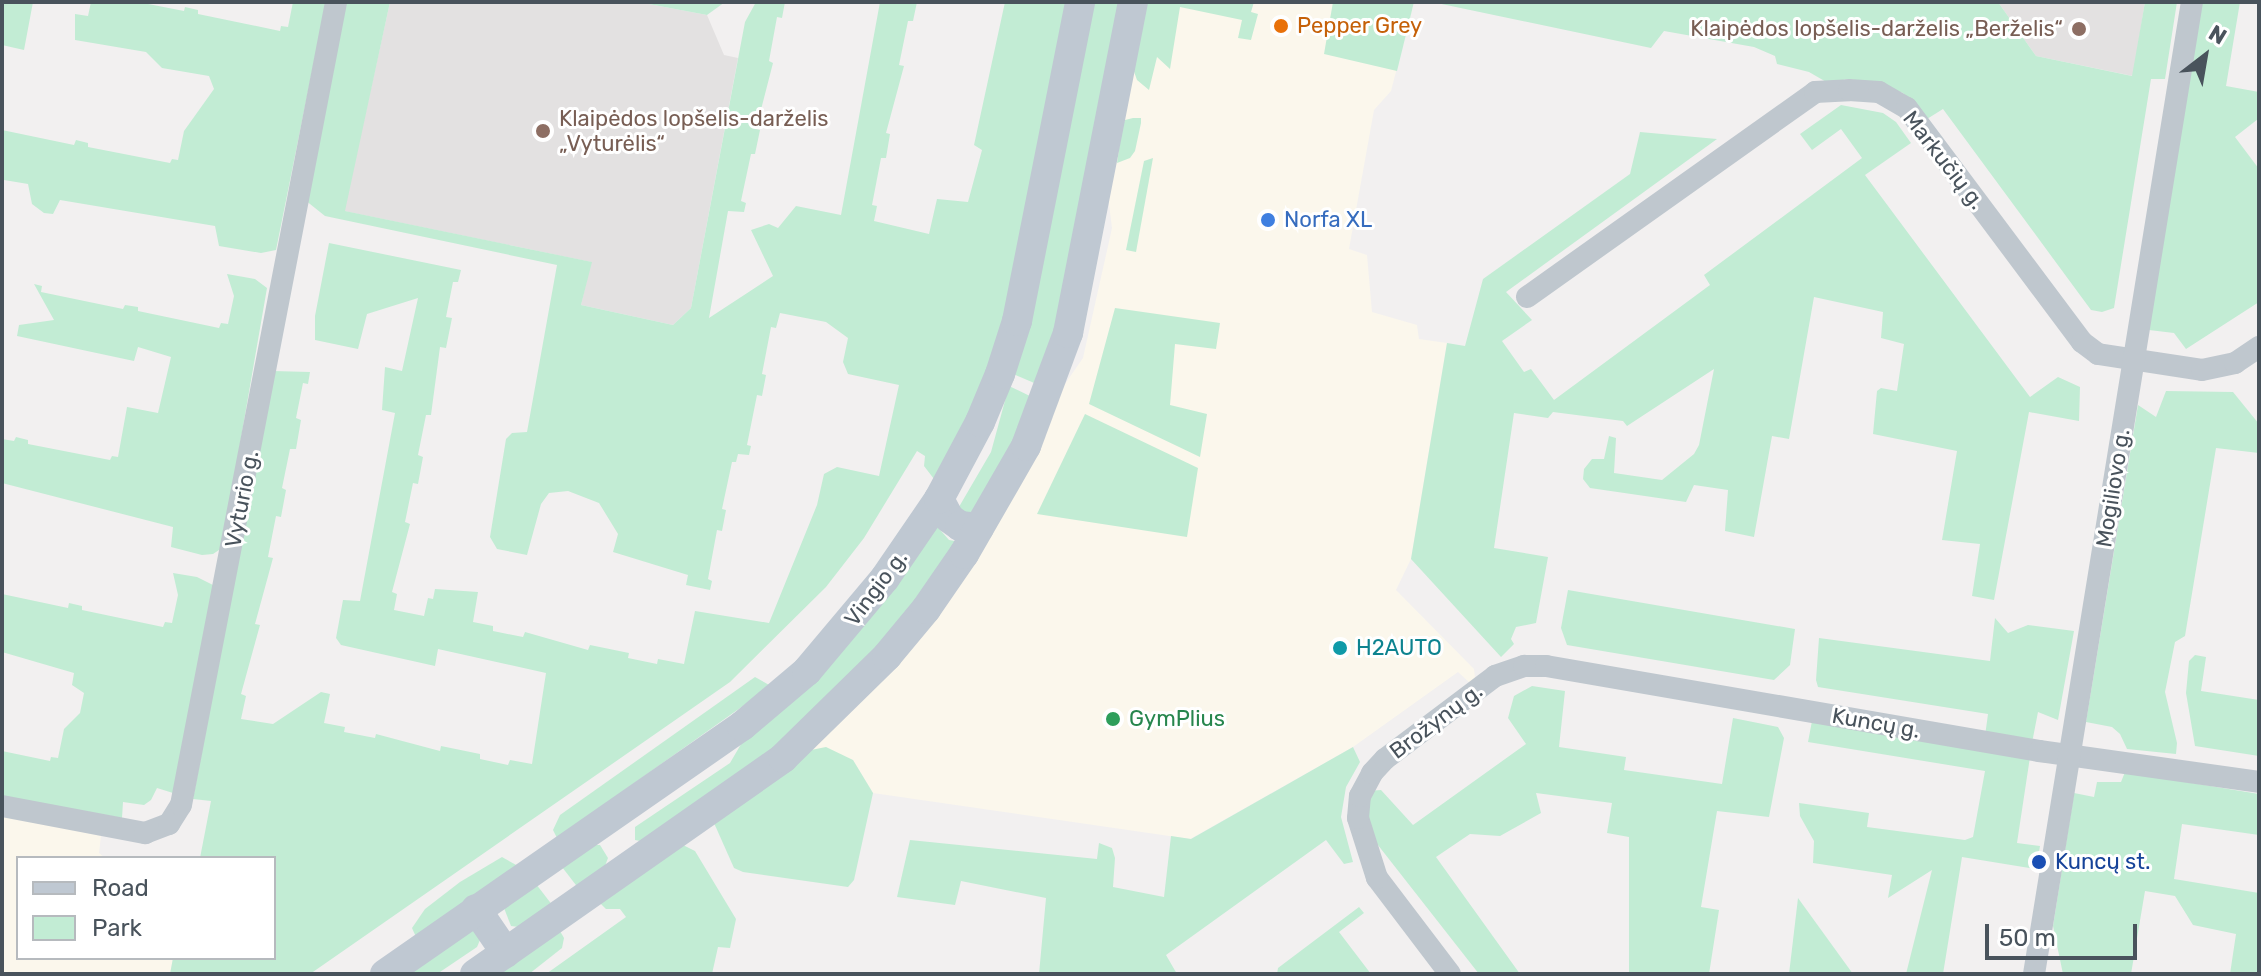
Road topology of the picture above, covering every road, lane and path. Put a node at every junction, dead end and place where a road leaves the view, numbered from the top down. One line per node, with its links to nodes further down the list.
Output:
1 (336, 2): 13 (street, Vyturio g.)
2 (1080, 2): 8 (main road, Vingio g.)
3 (1133, 2): 9 (main road)
4 (2192, 2): 7 (street, Mogiliovo g.)
5 (1527, 297): 7 (street, Markučių g.)
6 (2259, 347): 7 (street, Markučių g.)
7 (2134, 360): 11 (street, Mogiliovo g.)
8 (939, 499): 9 (main road); 14 (main road, Vingio g.)
9 (979, 528): 15 (main road)
10 (1495, 676): 11 (street, Kuncų g.); 20 (street, Brožynų g.)
11 (2069, 756): 12 (street, Kuncų g.); 21 (street, Mogiliovo g.)
12 (2259, 782)
13 (2, 806)
14 (601, 824): 15 (main road); 16 (main road, Vingio g.)
15 (631, 867): 17 (main road)
16 (476, 909): 17 (main road); 18 (main road, Vingio g.)
17 (506, 953): 19 (main road)
18 (385, 974)
19 (475, 974)
20 (1450, 974)
21 (2034, 974)

